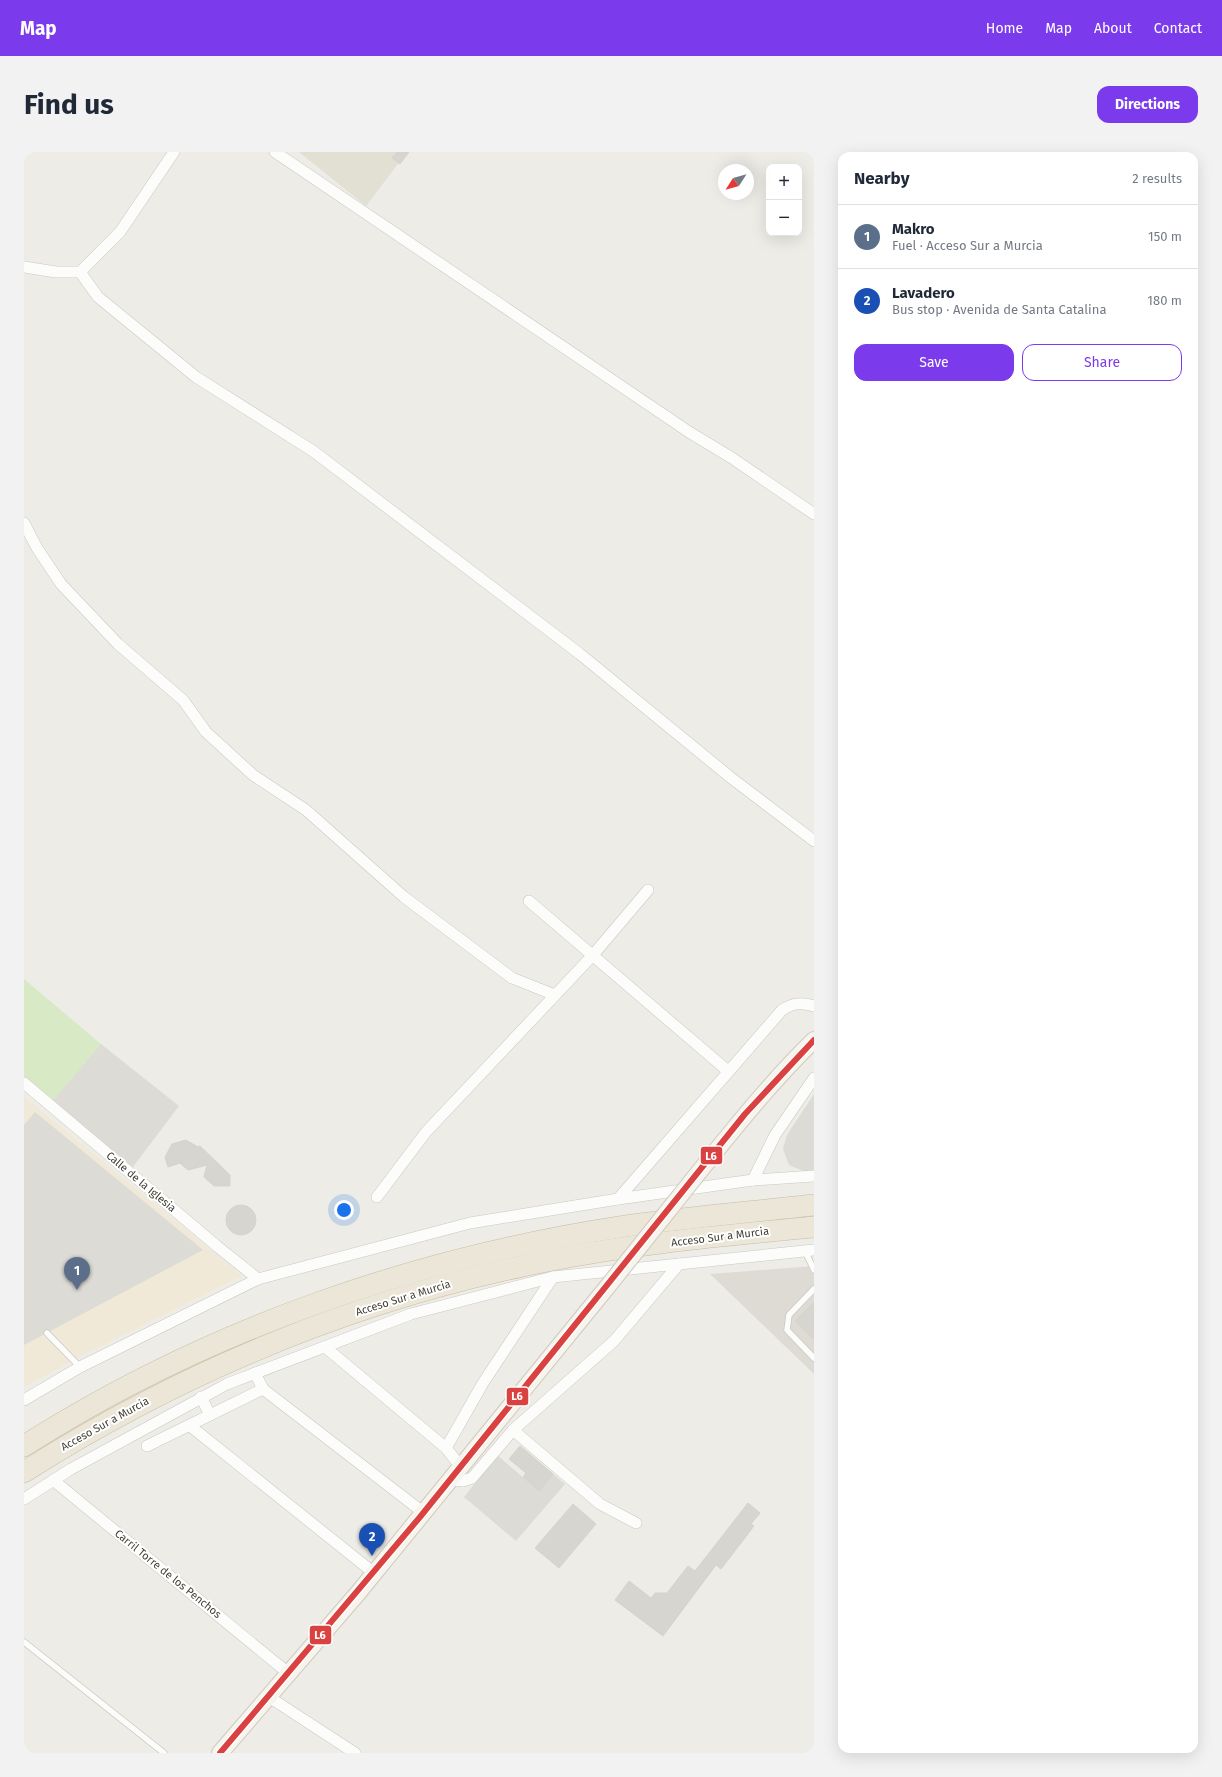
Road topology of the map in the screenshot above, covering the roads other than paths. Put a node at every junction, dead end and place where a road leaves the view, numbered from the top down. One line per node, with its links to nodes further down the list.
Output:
1 (174, 152): 4 (street)
2 (275, 152): 5 (street)
3 (24, 267): 4 (street)
4 (80, 272): 7 (street)
5 (814, 514)
6 (24, 522): 11 (street)
7 (814, 841)
8 (648, 890): 10 (street)
9 (529, 901): 10 (street)
10 (593, 956): 11 (street); 14 (street)
11 (555, 995): 19 (street)
12 (814, 1006): 14 (street)
13 (814, 1040): 43 (main road, bridge)
14 (728, 1071): 20 (street)
15 (814, 1078): 18 (street)
16 (24, 1083): 27 (street, Calle de la Iglesia)
17 (814, 1176): 18 (street)
18 (753, 1180): 20 (street)
19 (377, 1197)
20 (618, 1199): 27 (street)
21 (814, 1205): 40 (highway, Acceso Sur a Murcia)
22 (814, 1227): 44 (highway, Acceso Sur a Murcia)
23 (809, 1251): 24 (street); 25 (lane)
24 (679, 1264): 26 (street); 39 (street)
25 (814, 1270)
26 (553, 1277): 30 (street); 42 (street)
27 (258, 1279): 32 (street)
28 (814, 1290): 31 (lane)
29 (47, 1333): 32 (lane)
30 (325, 1347): 33 (street); 42 (street)
31 (814, 1358)
32 (80, 1367): 36 (street)
33 (255, 1373): 34 (street); 35 (street)
34 (263, 1389): 37 (street); 48 (street)
35 (201, 1397): 37 (street); 45 (street)
36 (24, 1400)
37 (210, 1415): 38 (street)
38 (189, 1425): 41 (street); 50 (street)
39 (512, 1430): 46 (street); 49 (street)
40 (24, 1446)
41 (147, 1446)
42 (446, 1448): 43 (street)
43 (461, 1467): 46 (main road)
44 (24, 1472)
45 (53, 1480): 47 (street); 52 (street, Carril Torre de los Penchos)
46 (451, 1480): 48 (main road)
47 (24, 1499)
48 (424, 1513): 50 (main road)
49 (636, 1523)
50 (374, 1573): 53 (main road)
51 (24, 1642): 54 (lane)
52 (282, 1668)
53 (269, 1697): 55 (main road); 56 (street)
54 (164, 1753)
55 (220, 1753)
56 (355, 1753)

